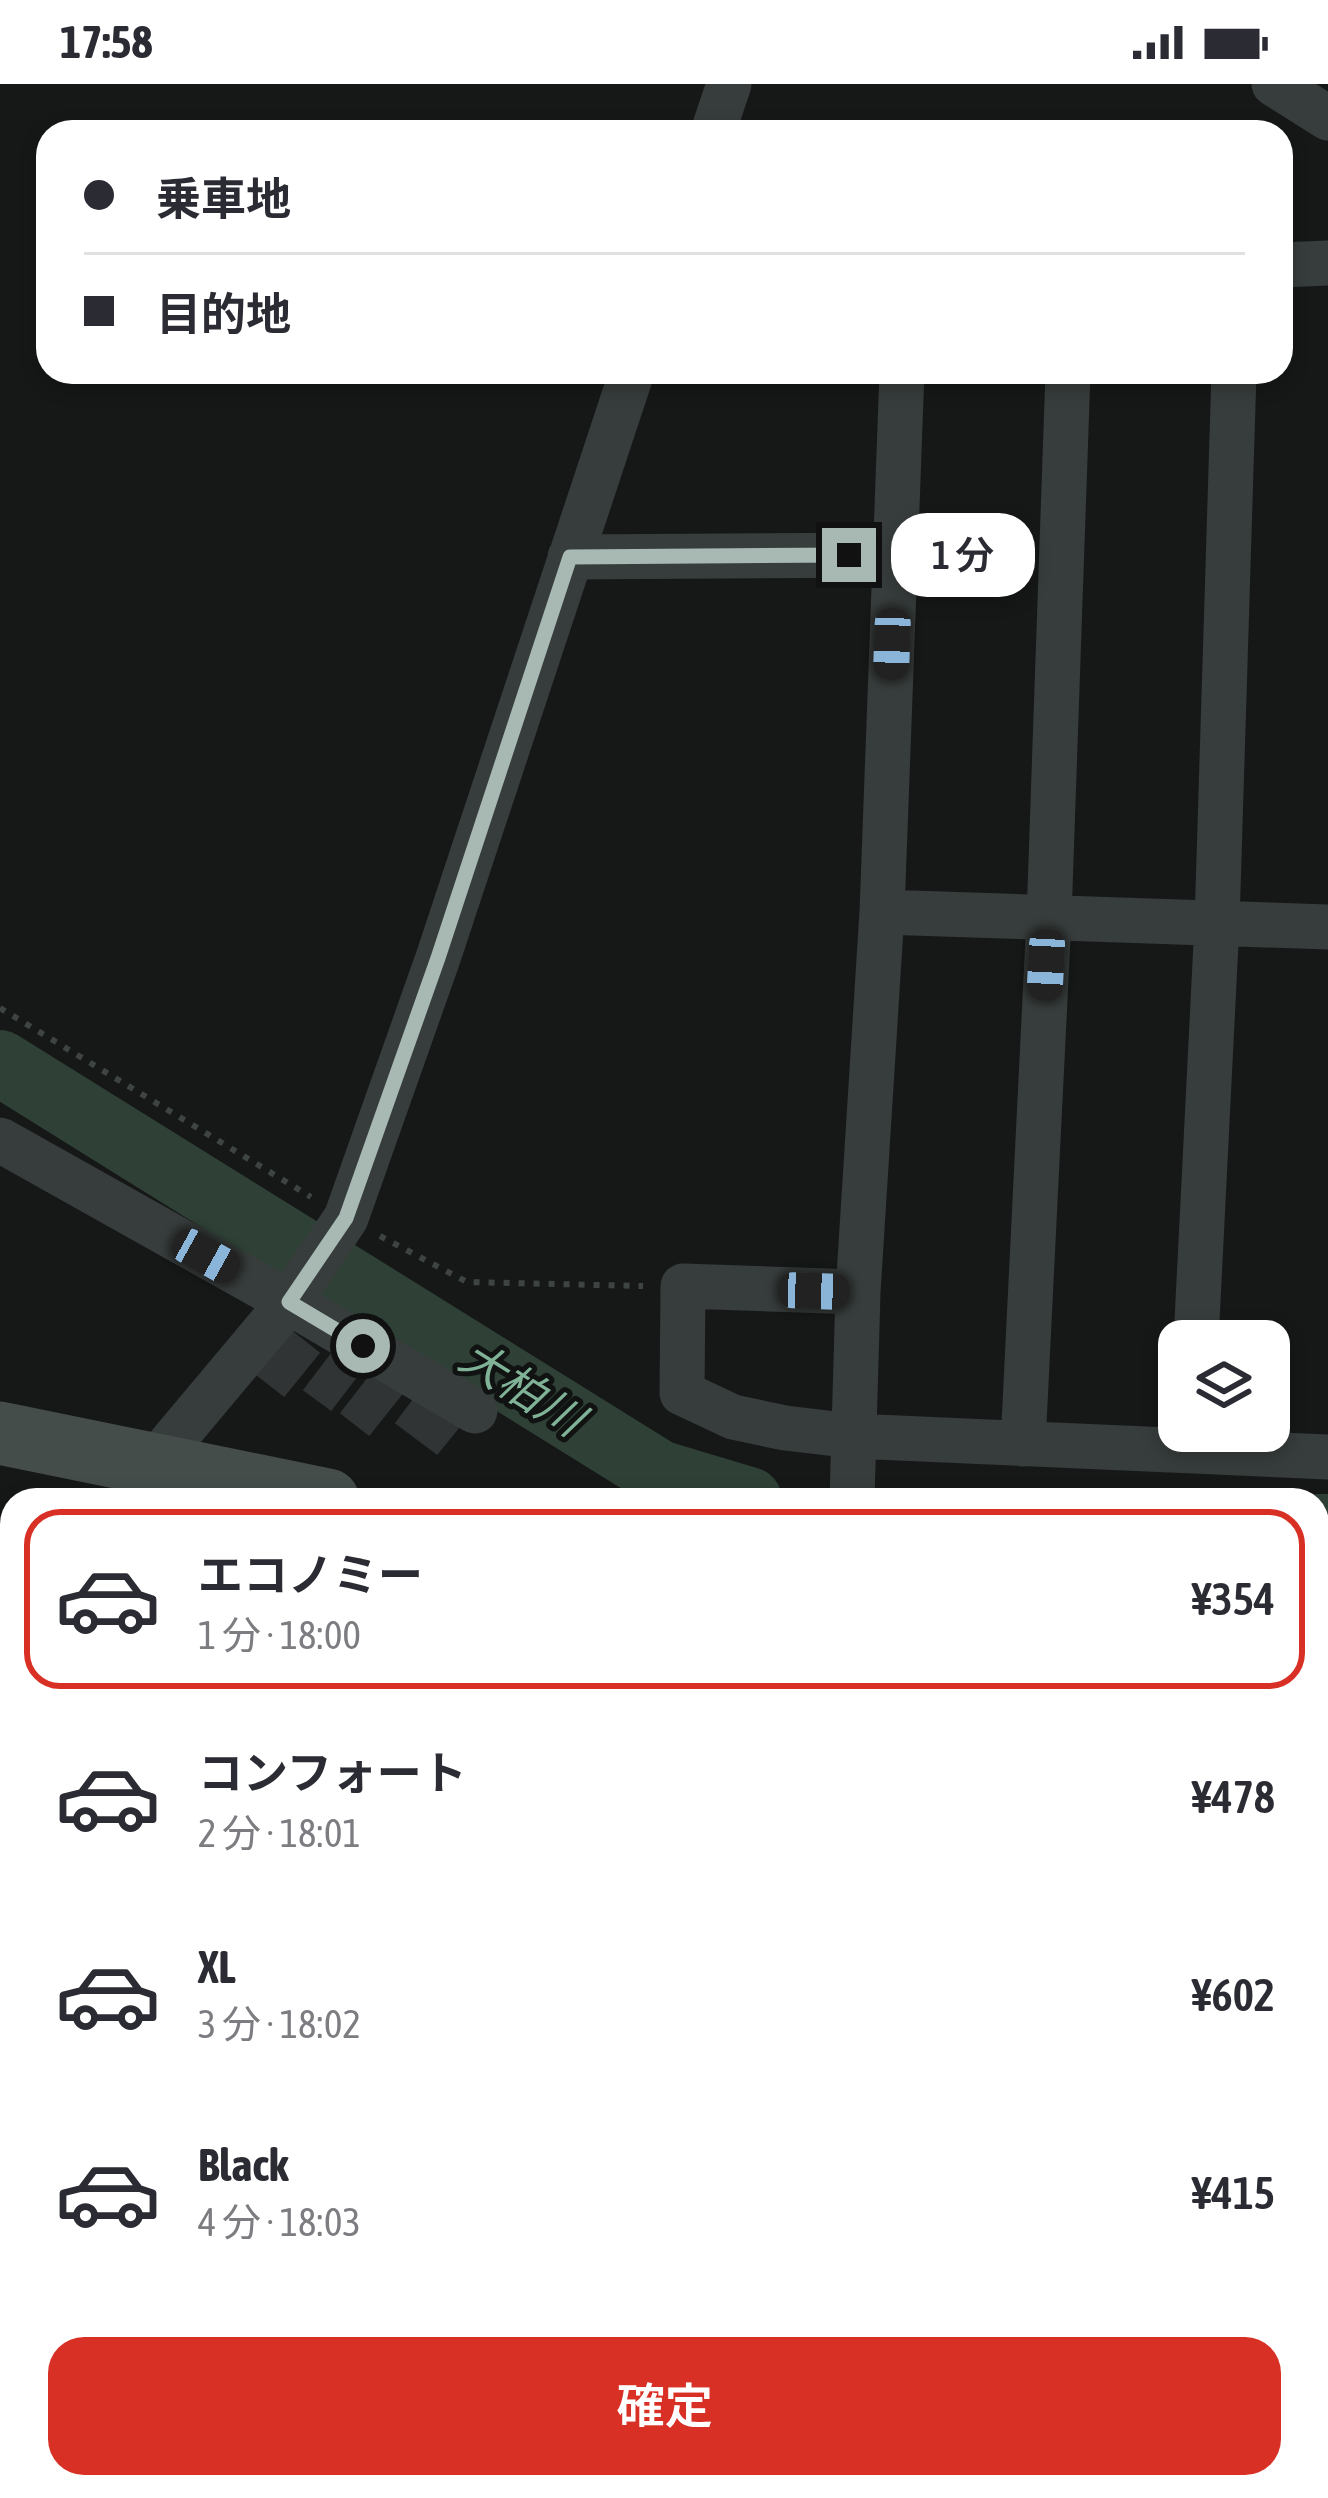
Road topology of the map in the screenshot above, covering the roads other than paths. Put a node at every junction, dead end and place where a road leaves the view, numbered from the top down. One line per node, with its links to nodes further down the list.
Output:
1 (729, 84): 4 (street)
2 (1274, 84): 3 (street)
3 (1328, 118)
4 (717, 120)
5 (1328, 263): 6 (street)
6 (1293, 264)
7 (628, 384): 12 (street)
8 (902, 384): 11 (street)
9 (1068, 384): 14 (street)
10 (1234, 384): 15 (street)
11 (895, 555): 12 (street); 13 (street)
12 (570, 557): 19 (street)
13 (882, 912): 14 (street); 18 (street)
14 (1049, 918): 15 (street); 24 (street)
15 (1217, 923): 16 (street); 20 (street)
16 (1328, 927)
17 (0, 1139): 19 (street)
18 (858, 1292): 28 (street); 28 (street)
19 (289, 1302): 21 (street); 27 (street)
20 (1197, 1320)
21 (475, 1411)
22 (0, 1433): 27 (street)
23 (1158, 1442): 24 (street)
24 (1022, 1444): 28 (street)
25 (1285, 1452): 26 (street)
26 (1328, 1457)
27 (154, 1463): 29 (street)
28 (852, 1466)
29 (272, 1488)

